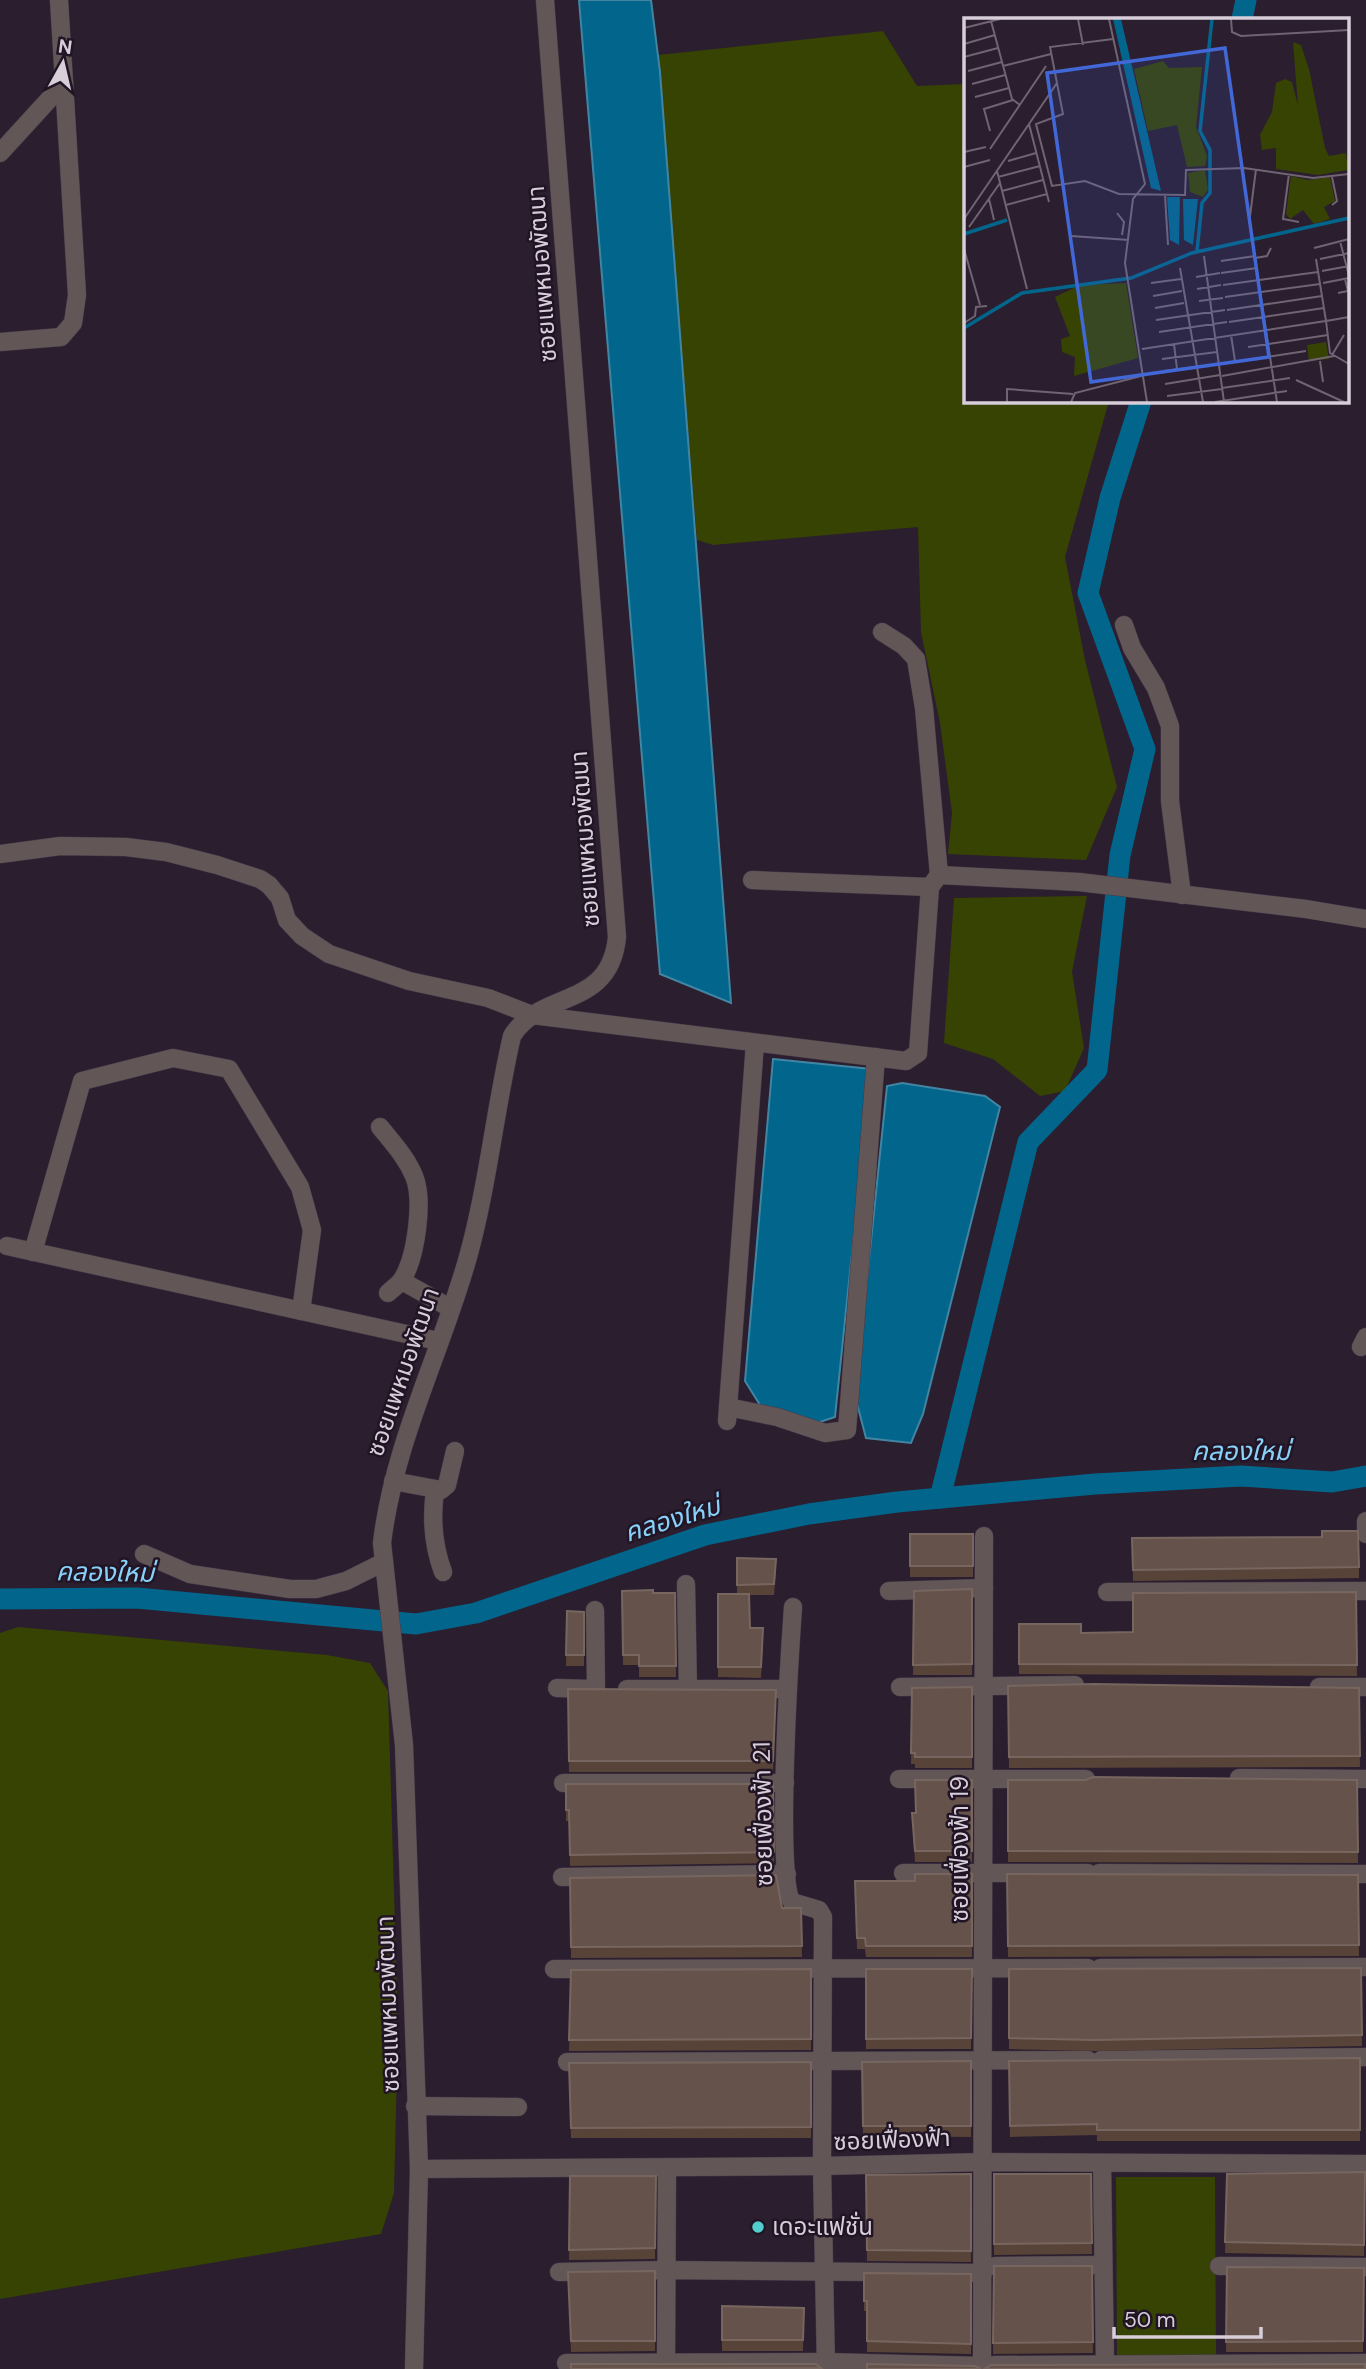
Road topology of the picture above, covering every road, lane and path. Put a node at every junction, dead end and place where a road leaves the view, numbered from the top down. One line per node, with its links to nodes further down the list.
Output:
1 (60, 0): 3 (street)
2 (545, 0): 13 (street, ซอยแพหมอพัฒนา)
3 (64, 83): 4 (street); 5 (street)
4 (0, 153)
5 (0, 342)
6 (1124, 625): 11 (street)
7 (882, 632): 10 (street)
8 (0, 854): 13 (street)
9 (751, 880): 10 (street)
10 (935, 881): 11 (street); 15 (street)
11 (1182, 895): 12 (street)
12 (1366, 919)
13 (532, 1015): 14 (street); 19 (street, ซอยแพหมอพัฒนา)
14 (755, 1043): 15 (street); 15 (street)
15 (876, 1057)
16 (380, 1127): 19 (street)
17 (7, 1246): 18 (street)
18 (33, 1252): 20 (street); 20 (street)
19 (452, 1304): 21 (street, ซอยแพหมอพัฒนา)
20 (301, 1311): 21 (street)
21 (438, 1341): 23 (street, ซอยแพหมอพัฒนา)
22 (455, 1451): 24 (street)
23 (393, 1481): 24 (street); 29 (street, ซอยแพหมอพัฒนา)
24 (435, 1491): 30 (street)
25 (1366, 1521): 26 (street)
26 (1366, 1534)
27 (984, 1536): 32 (street, ซอยเฟื่องฟ้า 19)
28 (144, 1554): 29 (street)
29 (384, 1562): 67 (street, ซอยแพหมอพัฒนา)
30 (443, 1572)
31 (686, 1584): 45 (street)
32 (984, 1588): 33 (street); 39 (street, ซอยเฟื่องฟ้า 19)
33 (889, 1591)
34 (1366, 1591): 35 (street)
35 (1107, 1592)
36 (793, 1607): 46 (street, ซอยเฟื่องฟ้า 21)
37 (595, 1610): 44 (street)
38 (1088, 1685): 39 (street)
39 (984, 1686): 40 (street); 49 (street, ซอยเฟื่องฟ้า 19)
40 (900, 1687)
41 (1301, 1687): 43 (street)
42 (557, 1688): 44 (street)
43 (1366, 1688)
44 (596, 1689): 45 (street)
45 (688, 1689): 46 (street)
46 (788, 1689): 53 (street, ซอยเฟื่องฟ้า 21)
47 (1224, 1778): 51 (street)
48 (899, 1779): 49 (street)
49 (984, 1779): 50 (street); 55 (street, ซอยเฟื่องฟ้า 19)
50 (1086, 1779)
51 (1366, 1779)
52 (563, 1783): 53 (street)
53 (785, 1783): 56 (street, ซอยเฟื่องฟ้า 21)
54 (904, 1872): 55 (street)
55 (984, 1872): 57 (street); 61 (street, ซอยเฟื่องฟ้า 19)
56 (787, 1874): 58 (street); 60 (street, ซอยเฟื่องฟ้า 21)
57 (1366, 1874)
58 (562, 1877)
59 (1366, 1967): 61 (street)
60 (823, 1968): 61 (street); 62 (street); 65 (street, ซอยเฟื่องฟ้า 21)
61 (984, 1968): 64 (street, ซอยเฟื่องฟ้า 19)
62 (554, 1969)
63 (1366, 2057): 64 (street)
64 (984, 2060): 65 (street); 69 (street, ซอยเฟื่องฟ้า 19)
65 (822, 2061): 66 (street); 72 (street, ซอยเฟื่องฟ้า 21)
66 (567, 2062)
67 (415, 2106): 68 (street); 74 (street, ซอยแพหมอพัฒนา)
68 (518, 2107)
69 (984, 2162): 70 (street, ซอยเฟื่องฟ้า); 72 (street, ซอยเฟื่องฟ้า); 78 (street, ซอยเฟื่องฟ้า 19)
70 (1102, 2163): 71 (street, ซอยเฟื่องฟ้า); 75 (street)
71 (1366, 2164)
72 (822, 2166): 73 (street, ซอยเฟื่องฟ้า); 81 (street, ซอยเฟื่องฟ้า 21)
73 (667, 2168): 74 (street, ซอยเฟื่องฟ้า); 79 (street)
74 (419, 2169): 88 (street, ซอยแพหมอพัฒนา)
75 (1103, 2265): 78 (street); 85 (street)
76 (1219, 2266): 77 (street)
77 (1366, 2267)
78 (989, 2269): 81 (street); 87 (street, ซอยเฟื่องฟ้า 19)
79 (664, 2270): 80 (street); 81 (street); 83 (street)
80 (559, 2272)
81 (826, 2273): 86 (street, ซอยเฟื่องฟ้า 21)
82 (566, 2363): 83 (street)
83 (666, 2363): 86 (street)
84 (1366, 2363): 85 (street)
85 (1105, 2364): 87 (street)
86 (826, 2366): 87 (street)
87 (986, 2367)
88 (414, 2369)

